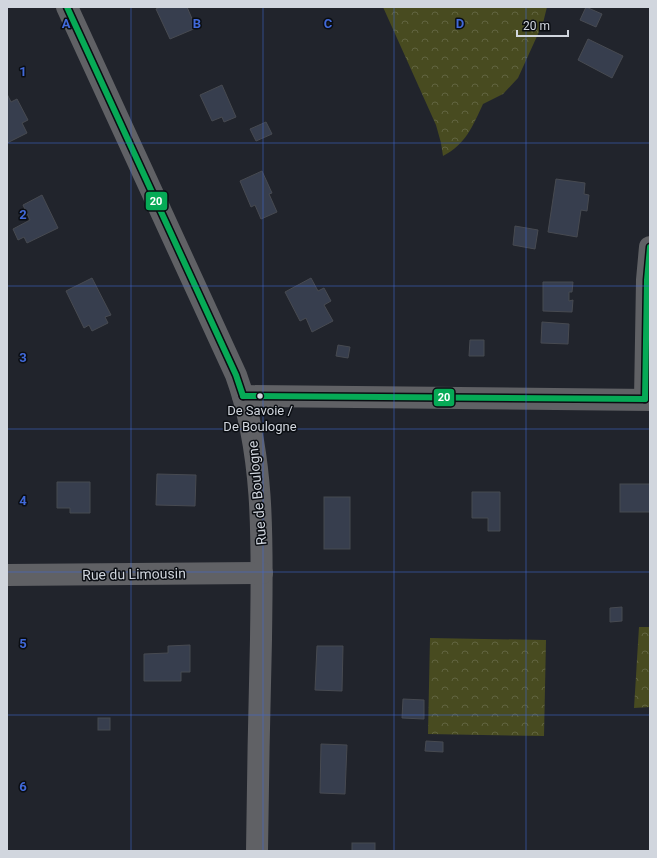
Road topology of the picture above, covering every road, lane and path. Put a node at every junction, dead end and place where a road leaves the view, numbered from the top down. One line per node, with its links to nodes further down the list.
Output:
1 (67, 7): 3 (street, Rue de Boulogne)
2 (650, 247): 4 (street)
3 (243, 396): 4 (street); 5 (street, Rue de Boulogne)
4 (647, 399)
5 (262, 573): 6 (street, Rue du Limousin); 7 (street, Rue de Boulogne)
6 (7, 576)
7 (257, 851)

